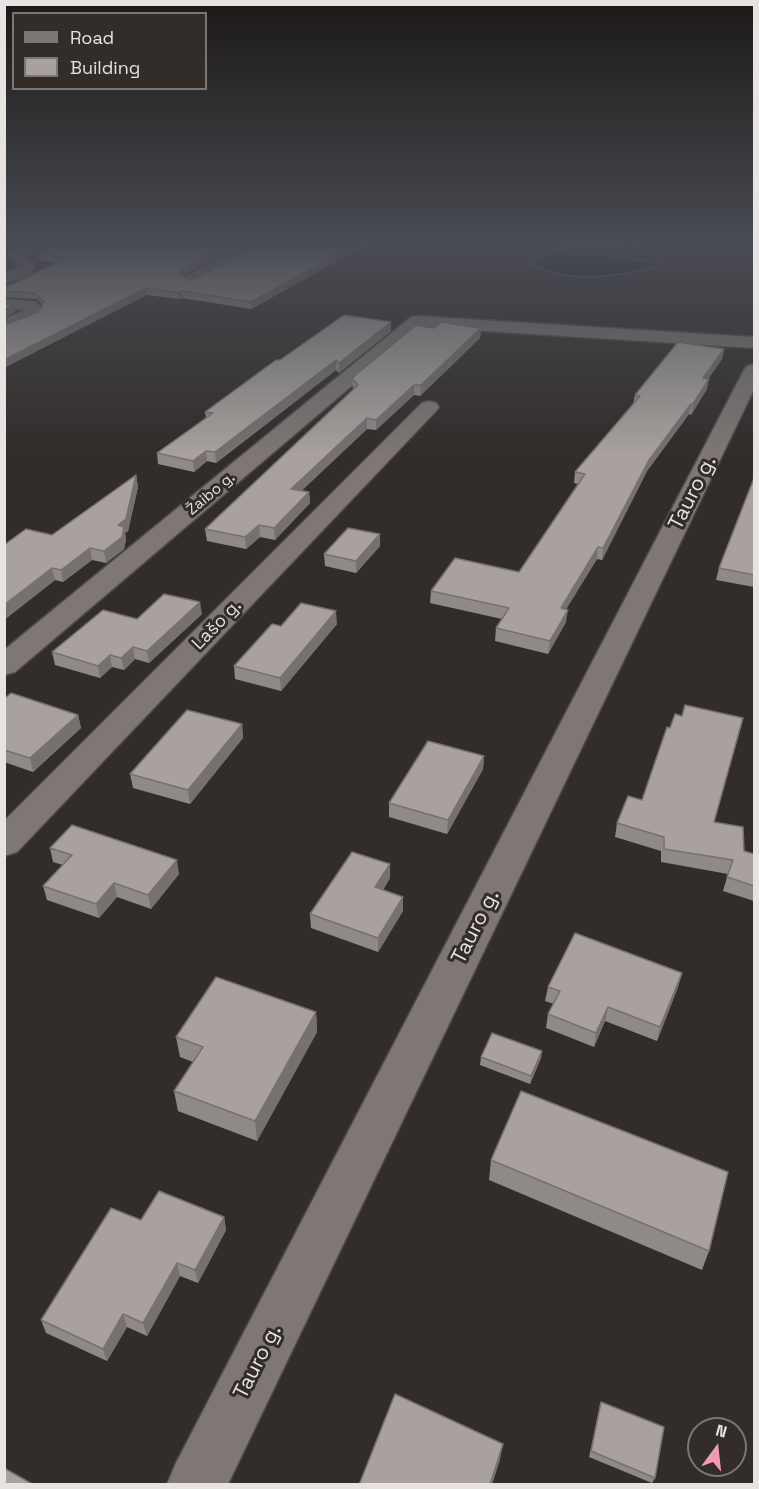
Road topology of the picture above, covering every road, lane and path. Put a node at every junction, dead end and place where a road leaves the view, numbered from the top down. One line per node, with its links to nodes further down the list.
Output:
1 (27, 315): 2 (street)
2 (4, 326)
3 (754, 343): 6 (street, Žaibo g.)
4 (754, 370): 8 (street, Tauro g.)
5 (429, 407): 7 (street, Lašo g.)
6 (4, 666)
7 (4, 843)
8 (197, 1485)

